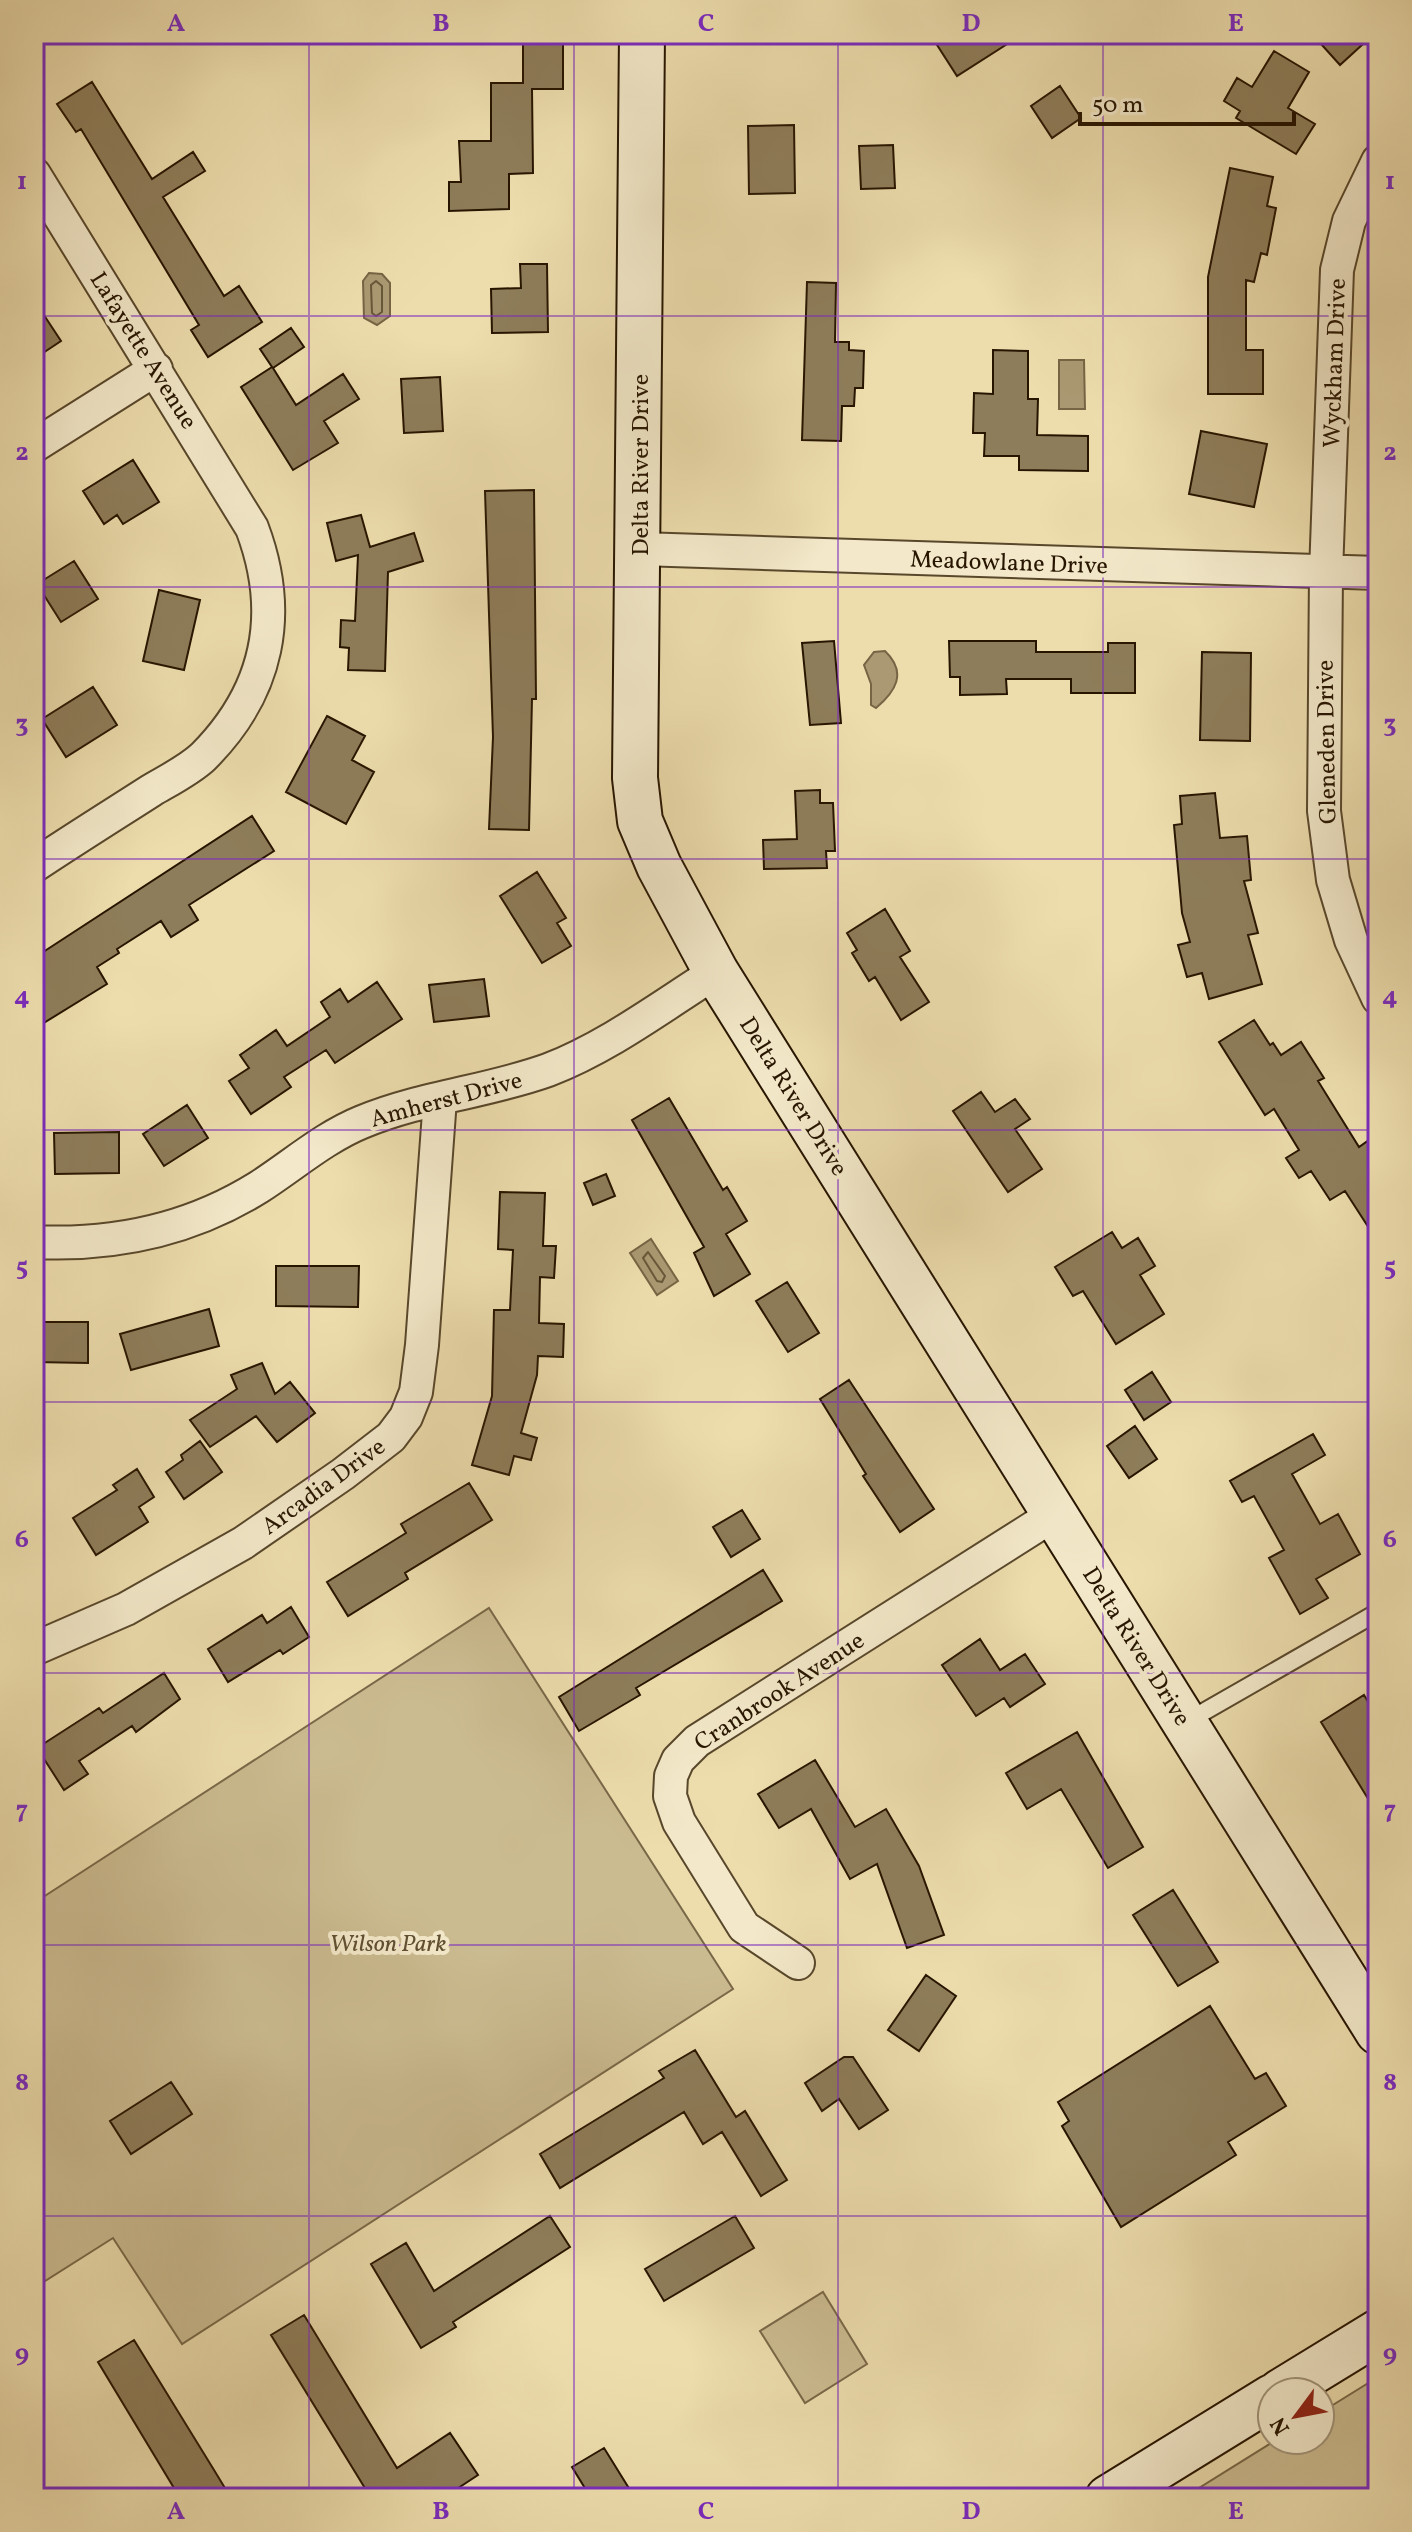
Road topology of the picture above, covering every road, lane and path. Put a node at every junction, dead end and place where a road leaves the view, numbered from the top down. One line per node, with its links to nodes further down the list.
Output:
1 (642, 34): 6 (street, Delta River Drive)
2 (1378, 161): 7 (street, Wyckham Drive)
3 (34, 174): 4 (street, Lafayette Avenue)
4 (156, 369): 5 (street); 9 (street, Lafayette Avenue)
5 (34, 446)
6 (640, 549): 7 (street, Meadowlane Drive); 10 (street, Delta River Drive)
7 (1326, 573): 8 (street, Meadowlane Drive); 11 (street, Gleneden Drive)
8 (1378, 573)
9 (34, 866)
10 (716, 972): 12 (street, Amherst Drive); 14 (street, Delta River Drive)
11 (1378, 998)
12 (440, 1099): 13 (street, Amherst Drive); 16 (street, Arcadia Drive)
13 (34, 1242)
14 (1055, 1514): 17 (street, Delta River Drive); 18 (street, Cranbrook Avenue)
15 (1378, 1612): 17 (lane)
16 (34, 1649)
17 (1185, 1723): 19 (street, Delta River Drive)
18 (798, 1963)
19 (1378, 2032)
20 (1378, 2332): 21 (street)
21 (1306, 2376)
22 (1256, 2407): 23 (street)
23 (1108, 2498)

